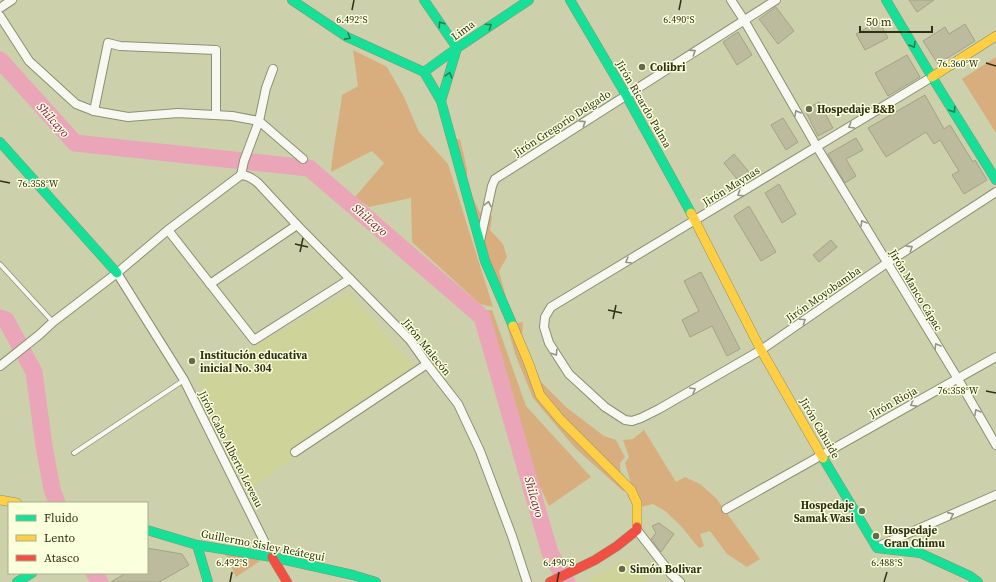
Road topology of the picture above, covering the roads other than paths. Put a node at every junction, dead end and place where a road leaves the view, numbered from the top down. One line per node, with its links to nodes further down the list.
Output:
1 (12, 0): 9 (street)
2 (292, 0): 15 (street, one-way to 15)
3 (424, 0): 13 (street, one-way to 3)
4 (529, 0): 13 (street, Lima, one-way to 4)
5 (570, 0): 17 (street, Jirón Ricardo Palma)
6 (731, 0): 11 (street, Jirón Manco Cápac)
7 (776, 0): 11 (street, Jirón Gregorio Delgado)
8 (886, 0): 16 (street, one-way to 16)
9 (0, 8)
10 (0, 16): 19 (street)
11 (744, 20): 17 (street, Jirón Gregorio Delgado, one-way to 11); 23 (street, Jirón Manco Cápac, one-way to 11)
12 (996, 36): 16 (street)
13 (457, 48): 15 (street); 18 (street, Lima, one-way to 13)
14 (273, 69): 21 (street)
15 (424, 72): 18 (street)
16 (932, 77): 23 (street, Jirón Maynas, one-way to 23); 26 (street, one-way to 26)
17 (626, 95): 28 (street, Jirón Ricardo Palma); 31 (street, Jirón Gregorio Delgado, one-way to 17)
18 (441, 101): 31 (street)
19 (94, 111): 20 (street); 20 (street)
20 (216, 115): 21 (street)
21 (257, 125): 24 (street); 25 (street)
22 (0, 142): 34 (street, Jirón Cabo Alberto Leveau)
23 (816, 147): 28 (street, Jirón Maynas, one-way to 28); 32 (street, Jirón Manco Cápac, one-way to 23)
24 (303, 159)
25 (241, 175): 29 (street, Jirón Malecón); 30 (street)
26 (996, 180)
27 (996, 192): 32 (street, Jirón Moyobamba, one-way to 27)
28 (696, 221): 37 (street, Jirón Maynas, one-way to 37); 39 (street, Jirón Cahuide)
29 (297, 226): 35 (street, Jirón Malecón); 36 (street)
30 (168, 230): 34 (street); 36 (street)
31 (480, 242): 54 (street)
32 (887, 263): 39 (street, Jirón Moyobamba, one-way to 32); 43 (street, Jirón Manco Cápac, one-way to 32)
33 (0, 264): 38 (lane)
34 (117, 273): 38 (street); 44 (street, Jirón Cabo Alberto Leveau)
35 (350, 279): 36 (street); 41 (street, Jirón Malecón)
36 (210, 284)
37 (545, 317): 39 (street, Jirón Moyobamba, one-way to 39)
38 (53, 322): 42 (street)
39 (761, 350): 48 (street, Jirón Cahuide)
40 (996, 357): 43 (street, Jirón Rioja)
41 (427, 364): 46 (street); 63 (street, Jirón Malecón)
42 (0, 366)
43 (958, 379): 45 (street, Jirón Manco Cápac, one-way to 43); 48 (street, Jirón Rioja, one-way to 48)
44 (184, 380): 47 (lane); 57 (street, Jirón Cabo Alberto Leveau)
45 (996, 446)
46 (295, 452)
47 (74, 453)
48 (821, 455): 52 (street, Jirón Rioja); 56 (street, Jirón Cahuide)
49 (996, 495): 56 (street, one-way to 49)
50 (0, 500): 51 (street)
51 (11, 502)
52 (726, 509)
53 (148, 530): 55 (street, Guillermo Sisley Reátegui)
54 (637, 530): 64 (street); 65 (street)
55 (197, 545): 57 (street, Guillermo Sisley Reátegui); 60 (street)
56 (877, 548): 66 (street)
57 (272, 557): 61 (street, Jirón Cabo Alberto Leveau); 62 (street, Guillermo Sisley Reátegui)
58 (30, 574): 59 (street)
59 (17, 582)
60 (208, 582)
61 (287, 582)
62 (376, 582)
63 (527, 582)
64 (550, 582)
65 (680, 582)
66 (978, 582)

